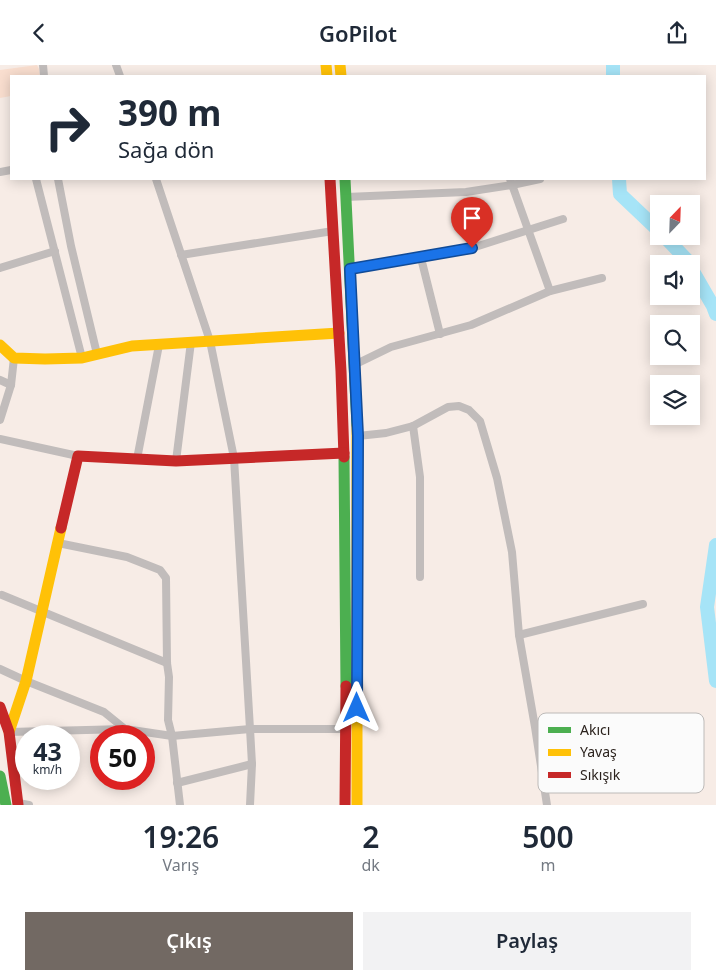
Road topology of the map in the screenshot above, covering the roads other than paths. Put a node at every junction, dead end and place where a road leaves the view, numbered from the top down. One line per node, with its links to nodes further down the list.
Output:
1 (36, 180): 12 (street)
2 (58, 180): 26 (street)
3 (156, 180): 13 (street)
4 (330, 180): 11 (main road)
5 (345, 180): 8 (main road)
6 (530, 180): 7 (street)
7 (511, 182): 8 (street); 10 (street)
8 (346, 197): 16 (main road)
9 (562, 219): 10 (street)
10 (528, 230): 14 (street); 19 (street)
11 (333, 231): 13 (street); 17 (main road)
12 (55, 251): 15 (street); 27 (street)
13 (181, 255): 22 (street)
14 (421, 258): 16 (street); 21 (street)
15 (0, 268)
16 (350, 269): 17 (main road); 29 (main road)
17 (336, 271): 20 (main road)
18 (602, 278): 19 (street)
19 (550, 291): 21 (street)
20 (339, 333): 22 (main road); 36 (main road)
21 (440, 334): 29 (street)
22 (210, 341): 23 (main road); 38 (street)
23 (191, 342): 25 (main road); 40 (street)
24 (0, 345): 28 (main road)
25 (159, 345): 26 (main road); 39 (street)
26 (97, 355): 27 (main road)
27 (82, 358): 28 (main road)
28 (14, 359): 31 (street)
29 (354, 365): 34 (main road)
30 (0, 380): 31 (street)
31 (12, 385): 32 (street)
32 (0, 420)
33 (413, 426): 34 (street); 42 (street); 46 (street)
34 (358, 436): 67 (main road)
35 (0, 439): 37 (street)
36 (344, 453): 38 (main road); 53 (main road)
37 (78, 456): 39 (main road); 41 (main road)
38 (234, 458): 40 (main road); 52 (street)
39 (137, 459): 40 (main road)
40 (176, 461)
41 (58, 543): 45 (main road); 47 (street)
42 (420, 577)
43 (2, 595): 45 (street)
44 (642, 604): 46 (street)
45 (42, 612): 47 (street); 49 (main road)
46 (519, 635): 58 (street)
47 (167, 663): 57 (street)
48 (0, 669): 49 (street)
49 (26, 681): 51 (street); 55 (main road)
50 (0, 707): 55 (main road)
51 (119, 725)
52 (250, 729): 53 (street); 57 (street); 59 (street)
53 (346, 729): 66 (main road)
54 (90, 730): 55 (street)
55 (9, 732): 62 (main road)
56 (155, 734): 57 (street)
57 (172, 736): 61 (street)
58 (538, 746)
59 (252, 764): 61 (street); 65 (street)
60 (0, 775): 63 (main road)
61 (177, 783): 64 (street)
62 (22, 804)
63 (6, 805)
64 (180, 805)
65 (250, 805)
66 (345, 805)
67 (357, 805)

